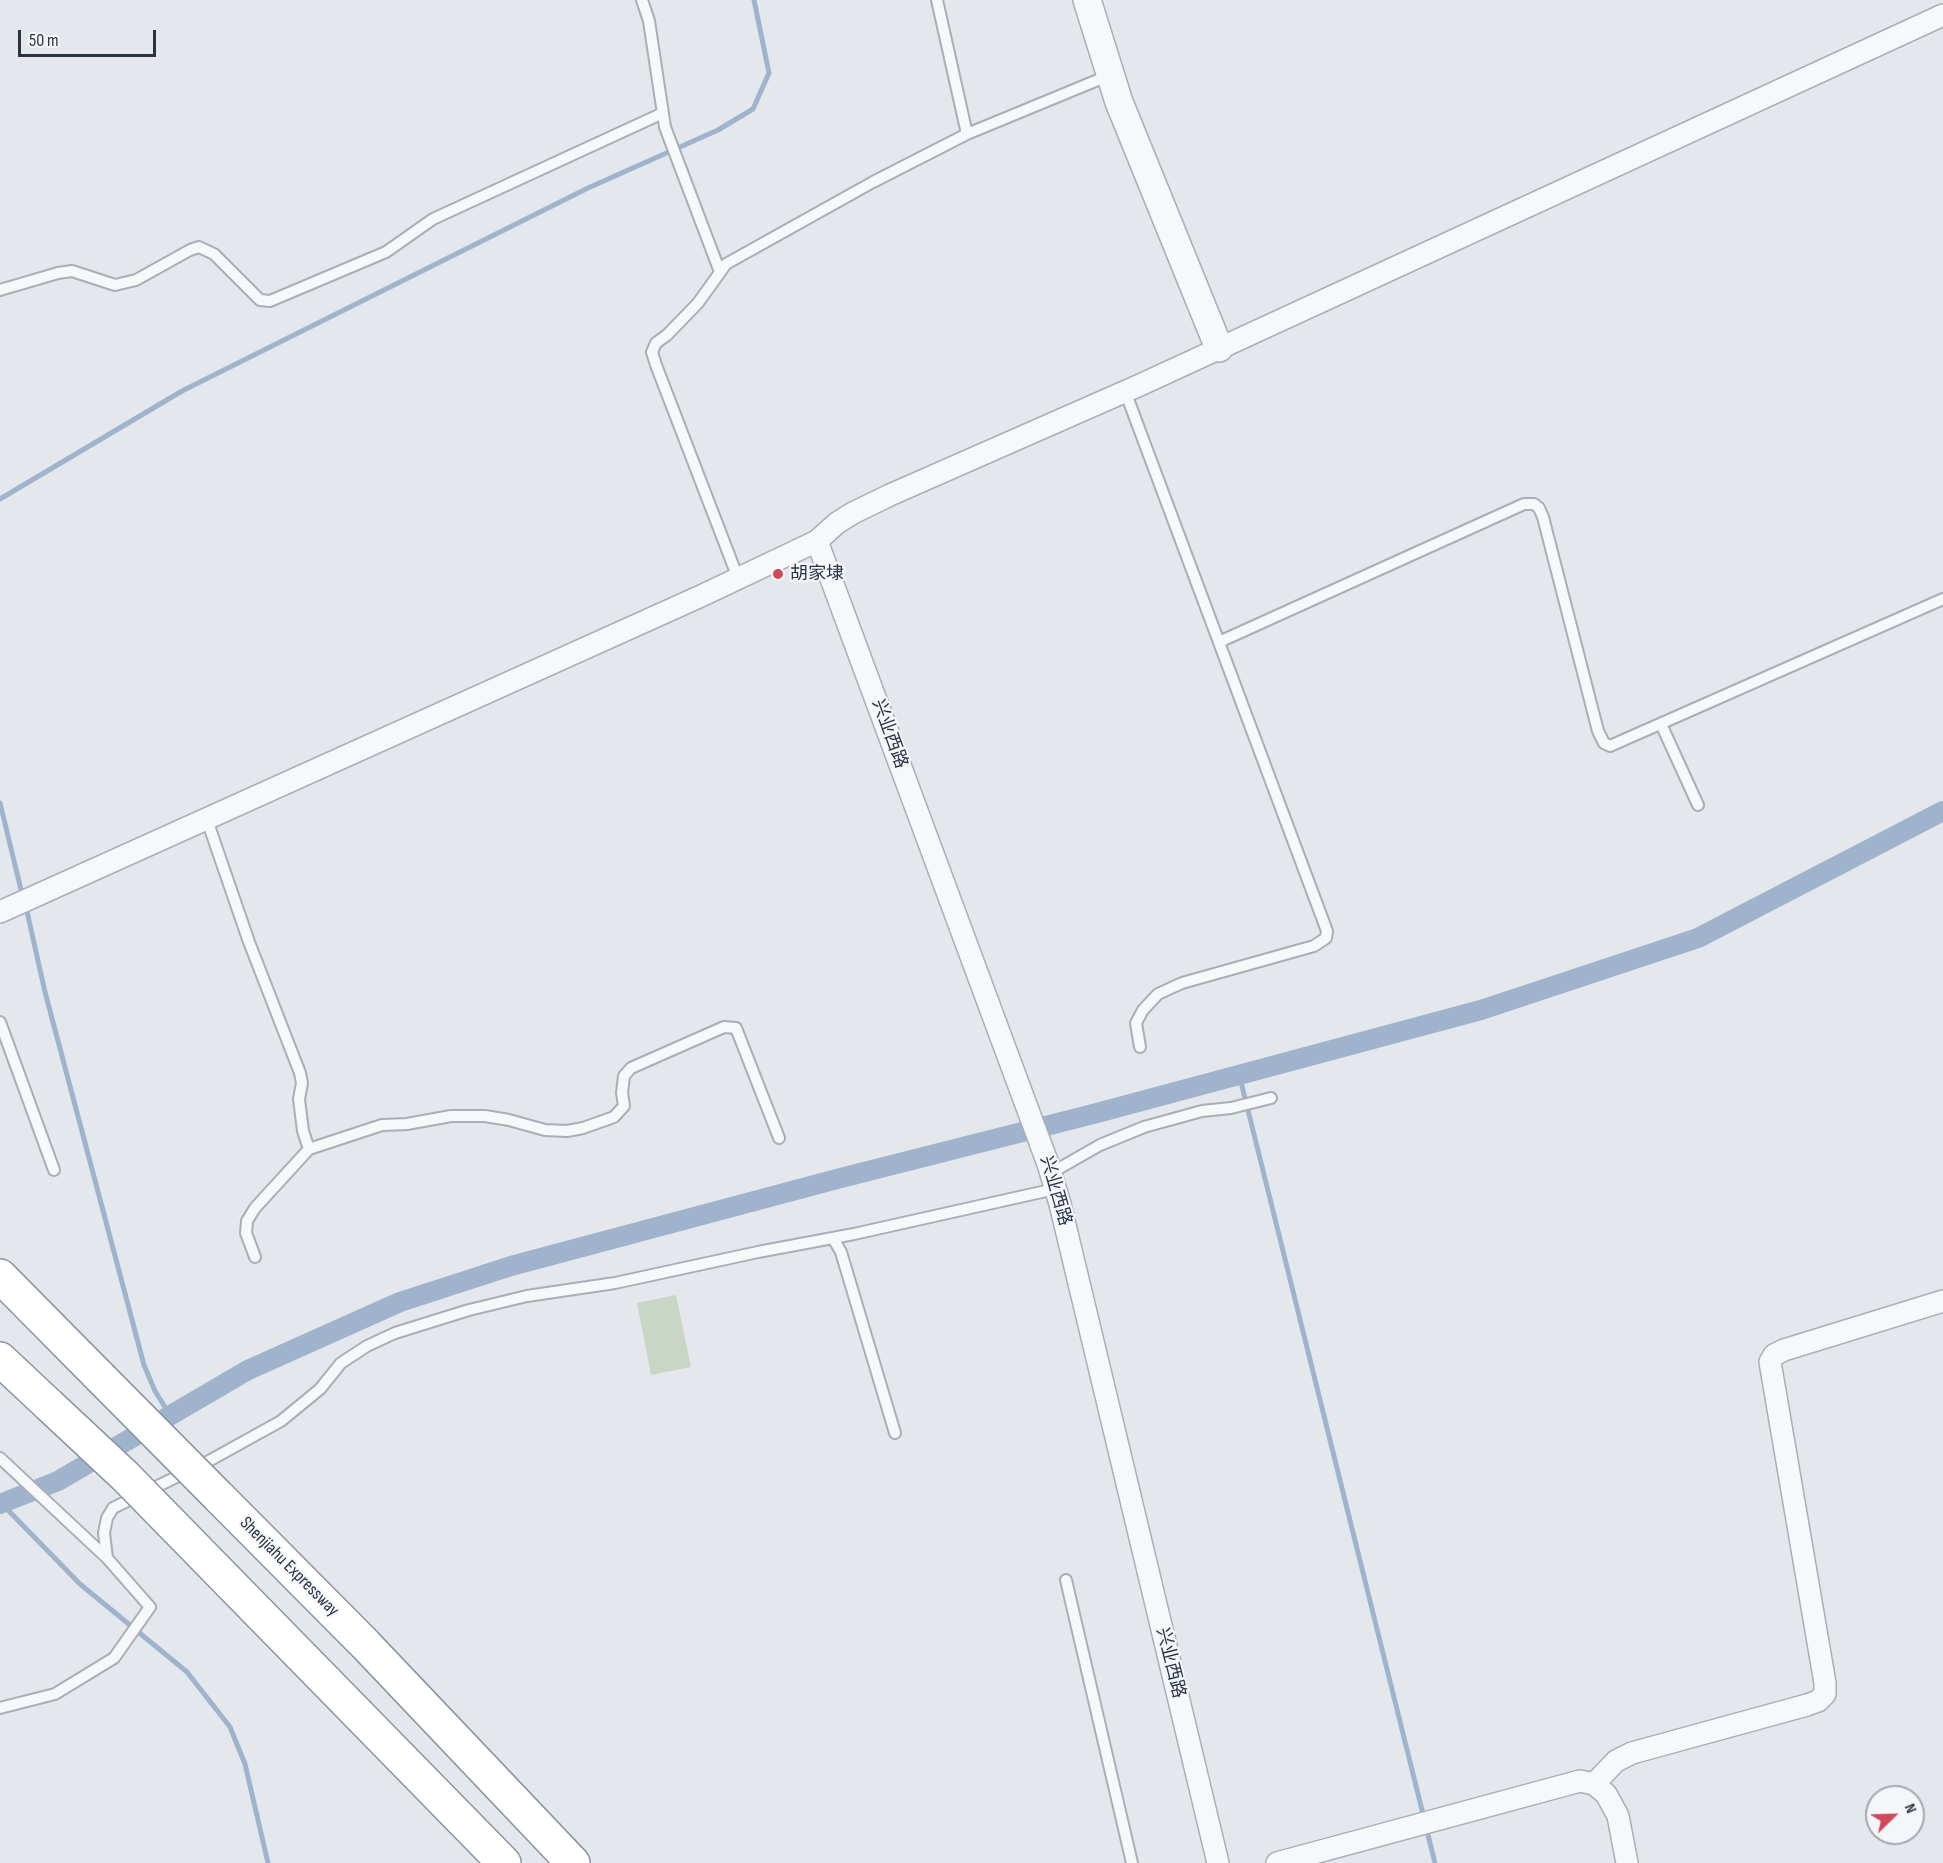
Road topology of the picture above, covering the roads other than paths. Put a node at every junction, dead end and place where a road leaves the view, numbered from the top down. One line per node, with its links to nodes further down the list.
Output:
1 (642, 0): 6 (lane)
2 (937, 0): 7 (lane)
3 (1087, 0): 5 (street)
4 (1943, 15): 10 (street)
5 (1110, 75): 7 (lane); 10 (street)
6 (663, 113): 8 (lane); 9 (lane)
7 (967, 134): 8 (lane)
8 (720, 272): 13 (lane)
9 (0, 290)
10 (1219, 348): 11 (street)
11 (1125, 392): 12 (street); 15 (lane)
12 (817, 541): 13 (street); 26 (street, 兴业西路)
13 (738, 578): 18 (street)
14 (1943, 599): 16 (lane)
15 (1219, 642): 16 (lane); 21 (lane)
16 (1661, 724): 17 (lane)
17 (1698, 805)
18 (207, 820): 19 (street); 24 (lane)
19 (1, 912)
20 (0, 1022): 25 (lane)
21 (1140, 1047)
22 (1271, 1098): 26 (lane)
23 (779, 1138): 24 (lane)
24 (309, 1149): 28 (lane)
25 (54, 1170)
26 (1051, 1176): 27 (lane); 41 (street, 兴业西路)
27 (833, 1238): 32 (lane); 34 (lane)
28 (255, 1257)
29 (0, 1276): 39 (highway, Shenjiahu Expressway, bridge)
30 (1943, 1301): 37 (street)
31 (0, 1359): 38 (highway, bridge)
32 (895, 1433)
33 (1, 1460): 34 (lane)
34 (107, 1558): 36 (lane)
35 (1066, 1581): 40 (lane)
36 (0, 1708)
37 (1594, 1784): 42 (street); 43 (street)
38 (504, 1863)
39 (573, 1863)
40 (1132, 1863)
41 (1218, 1863)
42 (1277, 1863)
43 (1627, 1863)

